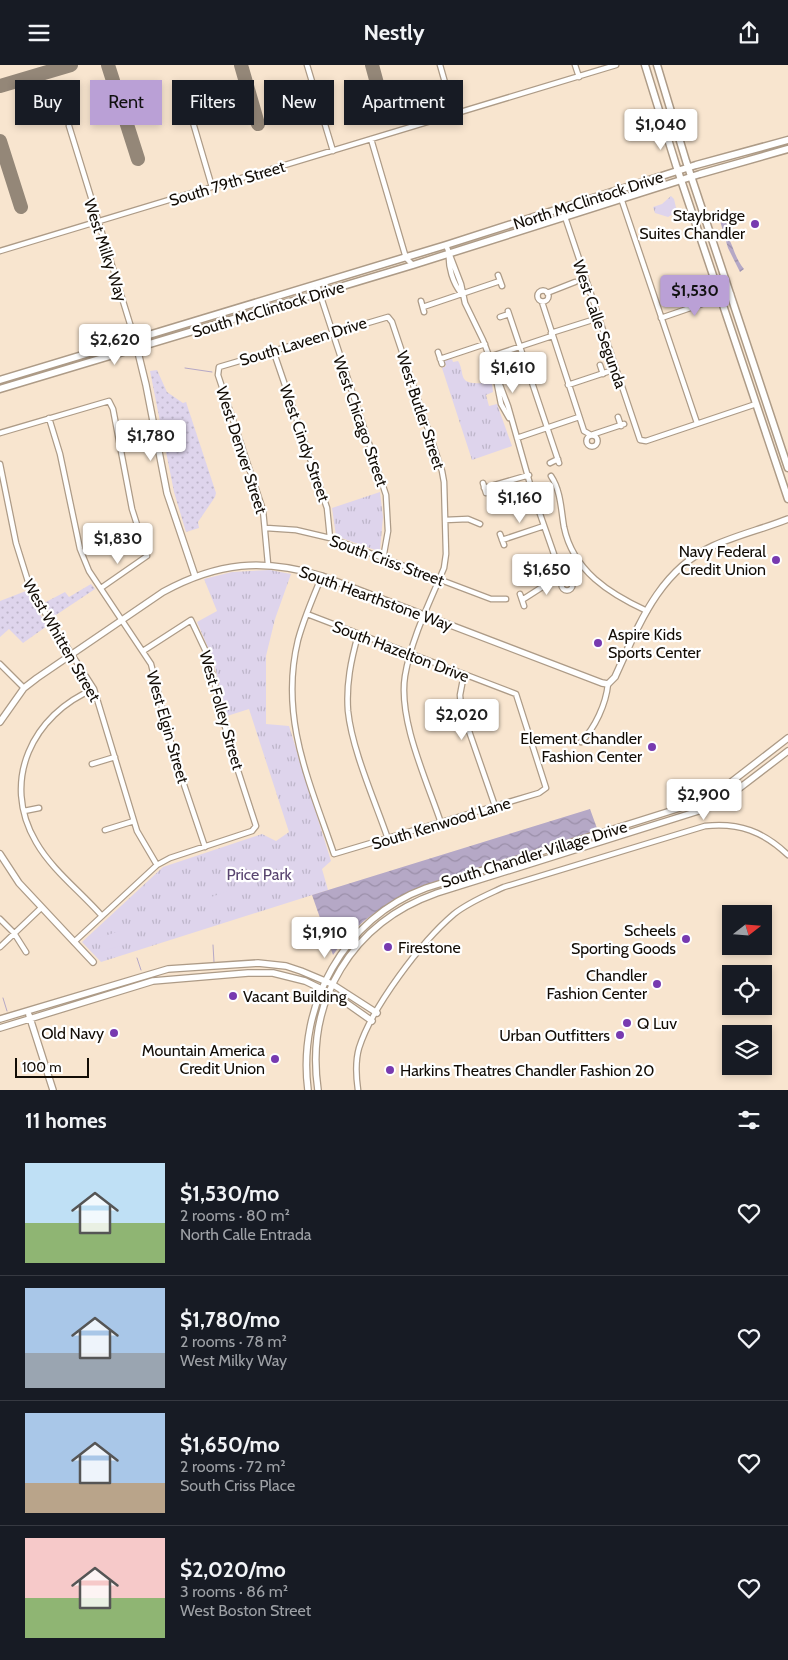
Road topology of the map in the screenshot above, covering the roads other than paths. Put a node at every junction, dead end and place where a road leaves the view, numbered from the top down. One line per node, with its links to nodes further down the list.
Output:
1 (307, 65): 16 (street)
2 (440, 65): 8 (street)
3 (575, 65): 7 (street)
4 (616, 65): 7 (street, South 79th Street)
5 (645, 65): 18 (main road)
6 (657, 65): 17 (main road)
7 (579, 77): 9 (street, South 79th Street)
8 (444, 80)
9 (463, 111)
10 (194, 125): 21 (street)
11 (417, 125): 13 (street, South 79th Street)
12 (69, 126): 25 (street, West Milky Way)
13 (371, 139): 16 (street, South 79th Street); 29 (street)
14 (788, 140): 17 (main road, North McClintock Drive)
15 (788, 149): 19 (main road, North McClintock Drive)
16 (333, 151): 21 (street, South 79th Street)
17 (688, 168): 18 (main road, North McClintock Drive); 19 (main road)
18 (678, 171): 20 (main road); 23 (main road, North McClintock Drive)
19 (691, 177): 20 (main road, North McClintock Drive); 37 (main road)
20 (681, 180): 22 (main road, North McClintock Drive); 38 (main road)
21 (212, 187): 25 (street, South 79th Street)
22 (621, 198): 24 (main road, North McClintock Drive); 43 (street)
23 (562, 208): 24 (street, West Calle Segunda); 26 (main road, North McClintock Drive)
24 (563, 217): 28 (main road, North McClintock Drive); 65 (street, West Calle Segunda)
25 (97, 222): 27 (street, South 79th Street); 47 (street, West Milky Way)
26 (446, 245): 28 (street); 29 (main road, South McClintock Drive)
27 (0, 251)
28 (449, 253): 30 (main road, South McClintock Drive); 35 (street)
29 (406, 258): 30 (street); 33 (main road, South McClintock Drive)
30 (413, 265): 34 (main road, South McClintock Drive)
31 (498, 275): 35 (street)
32 (575, 283): 36 (street)
33 (317, 285): 34 (street, West Chicago Street); 47 (main road, South McClintock Drive)
34 (319, 293): 45 (street, West Chicago Street); 50 (main road, South McClintock Drive)
35 (461, 293): 39 (street); 48 (street)
36 (548, 293): 40 (street); 40 (street)
37 (731, 294): 38 (street); 71 (main road)
38 (722, 297): 43 (street); 61 (main road)
39 (421, 301)
40 (542, 302): 46 (street)
41 (388, 317): 45 (street, South Laveen Drive); 77 (street, West Butler Street)
42 (500, 317): 49 (street)
43 (661, 318): 65 (street)
44 (589, 321): 46 (street)
45 (331, 333): 51 (street, South Laveen Drive); 83 (street, West Chicago Street)
46 (551, 335): 49 (street); 59 (street)
47 (134, 340): 50 (street, West Milky Way); 58 (main road, South McClintock Drive)
48 (485, 344): 53 (street); 54 (street)
49 (520, 347): 53 (street); 66 (street)
50 (137, 348): 60 (main road, South McClintock Drive); 85 (street, West Milky Way)
51 (273, 350): 57 (street, South Laveen Drive); 82 (street, West Cindy Street)
52 (438, 353): 54 (street)
53 (489, 357): 68 (street)
54 (440, 359): 55 (street)
55 (442, 364)
56 (600, 365): 59 (street)
57 (219, 367): 80 (street, West Denver Street)
58 (0, 380)
59 (568, 385): 62 (street)
60 (0, 389)
61 (756, 404): 65 (street); 75 (main road)
62 (579, 417): 63 (street); 66 (street)
63 (618, 417)
64 (49, 418): 67 (street); 88 (street, West Elgin Street); 88 (street)
65 (697, 423)
66 (547, 428): 68 (street); 69 (street)
67 (0, 433)
68 (516, 438): 72 (street)
69 (550, 463)
70 (0, 464): 99 (street, West Whitten Street)
71 (788, 468)
72 (529, 475): 74 (street); 79 (street)
73 (551, 476): 93 (street)
74 (484, 488)
75 (788, 499)
76 (788, 519): 93 (street)
77 (445, 520): 78 (street); 87 (street, West Butler Street)
78 (480, 524)
79 (544, 526): 81 (street); 91 (street)
80 (266, 527): 82 (street, South Criss Street); 84 (street, West Denver Street)
81 (500, 535)
82 (330, 538): 83 (street, South Criss Street)
83 (383, 559): 87 (street, South Criss Street)
84 (268, 564): 85 (street, South Hearthstone Way); 86 (street, South Hearthstone Way)
85 (195, 576): 96 (street, South Hearthstone Way)
86 (322, 576): 94 (street); 95 (street, South Hearthstone Way)
87 (439, 580): 90 (street, South Criss Street); 95 (street, West Butler Street)
88 (100, 589): 96 (street, West Elgin Street)
89 (520, 594): 91 (street)
90 (506, 599)
91 (522, 600): 92 (street)
92 (524, 606)
93 (647, 611): 103 (street)
94 (306, 615): 97 (street, South Hazelton Drive); 119 (street, South Kenwood Lane)
95 (426, 615): 100 (street, West Butler Street); 103 (street, South Hearthstone Way)
96 (122, 620): 98 (street, West Elgin Street); 99 (street, South Hearthstone Way)
97 (358, 635): 100 (street, South Hazelton Drive); 119 (street)
98 (143, 651): 120 (street, West Elgin Street); 120 (street, West Folley Street)
99 (71, 653): 104 (street, South Hearthstone Way); 105 (street, West Whitten Street)
100 (410, 655): 102 (street, South Hazelton Drive); 117 (street, West Butler Street)
101 (0, 664): 104 (street)
102 (464, 674): 112 (street, South Hazelton Drive); 113 (street)
103 (608, 684): 108 (street)
104 (24, 688): 106 (street, South Hearthstone Way)
105 (94, 689): 110 (street, West Whitten Street); 115 (street)
106 (0, 722)
107 (788, 738): 132 (street, South Chandler Village Drive)
108 (581, 742)
109 (788, 751): 133 (street, South Chandler Village Drive)
110 (115, 757): 111 (street); 116 (street, West Whitten Street)
111 (92, 763)
112 (546, 788): 113 (street, South Kenwood Lane)
113 (495, 806): 117 (street, South Kenwood Lane)
114 (39, 807): 115 (street)
115 (24, 811): 125 (street)
116 (134, 821): 118 (street); 123 (street, West Whitten Street)
117 (442, 823): 119 (street, South Kenwood Lane)
118 (105, 830)
119 (388, 839)
120 (205, 847): 123 (street)
121 (0, 854): 124 (street)
122 (788, 855): 135 (street)
123 (157, 865): 125 (street)
124 (41, 908): 127 (street); 128 (street)
125 (102, 916): 128 (street)
126 (0, 919): 127 (street)
127 (14, 933): 129 (street); 130 (street)
128 (74, 942): 131 (street)
129 (0, 947)
130 (26, 952)
131 (93, 962)
132 (323, 984): 133 (street); 134 (street); 136 (street); 141 (street, South Chandler Village Drive)
133 (331, 988): 135 (street); 138 (street); 142 (street, South Chandler Village Drive)
134 (28, 1010): 136 (street); 137 (street)
135 (377, 1013): 138 (street)
136 (30, 1018): 139 (street); 140 (street)
137 (0, 1019)
138 (372, 1021): 143 (street)
139 (0, 1028)
140 (53, 1090)
141 (308, 1090)
142 (318, 1090)
143 (358, 1090)

